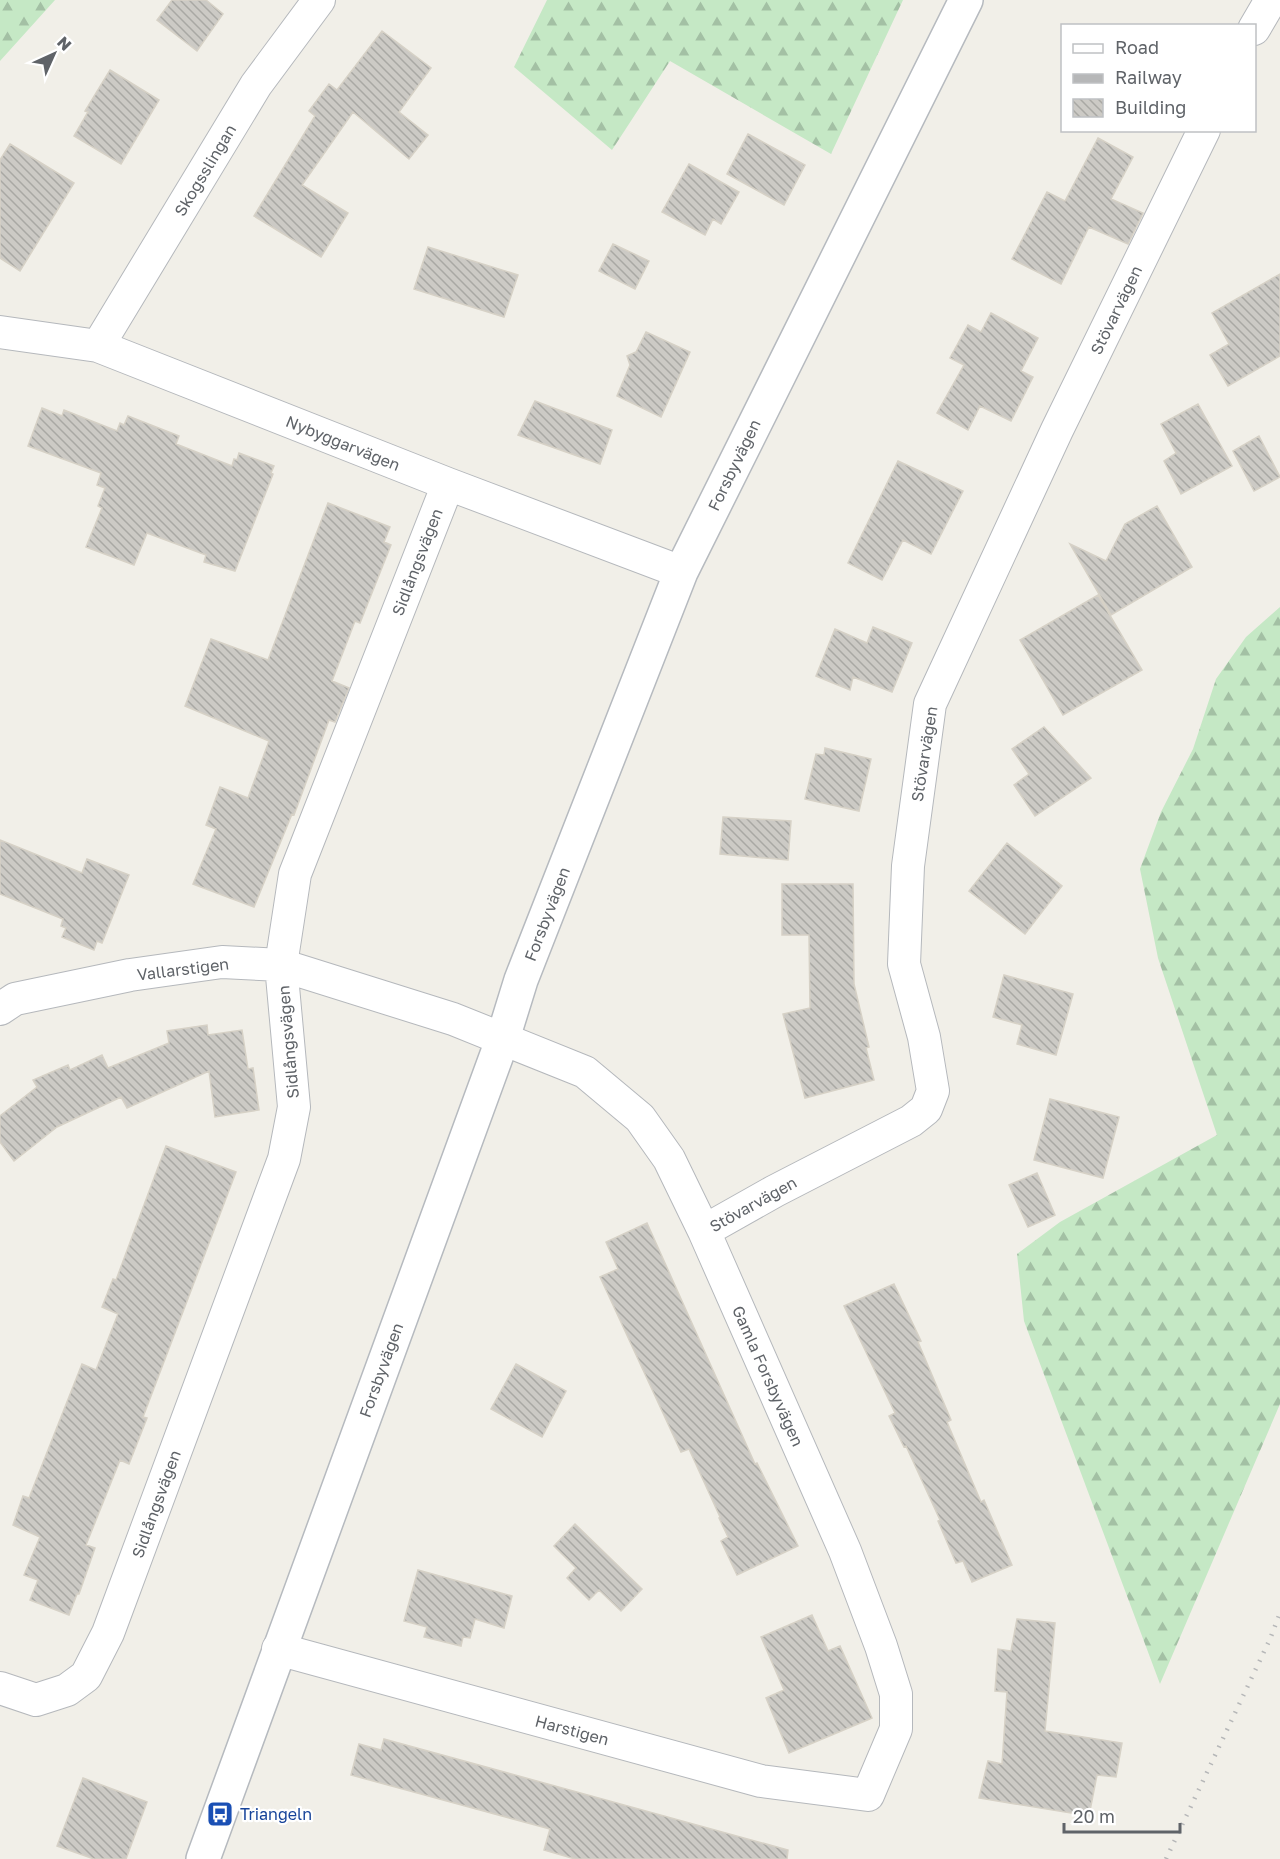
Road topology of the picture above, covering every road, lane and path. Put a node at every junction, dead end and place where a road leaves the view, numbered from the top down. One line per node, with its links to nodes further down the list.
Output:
1 (320, 0): 7 (street, Skogsslingan)
2 (966, 0): 9 (street, Forsbyvägen)
3 (1271, 0): 4 (street)
4 (1256, 26)
5 (1203, 132): 13 (street, Stövarvägen)
6 (0, 332): 7 (street, Nybyggarvägen)
7 (98, 346): 8 (street, Nybyggarvägen)
8 (448, 484): 9 (street, Nybyggarvägen); 10 (street, Sidlångsvägen)
9 (681, 572): 12 (street, Forsbyvägen)
10 (281, 965): 11 (street, Vallarstigen); 12 (street, Vallarstigen); 15 (street, Sidlångsvägen)
11 (5, 997)
12 (502, 1038): 13 (street, Gamla Forsbyvägen); 14 (street, Forsbyvägen)
13 (704, 1231): 16 (street, Gamla Forsbyvägen)
14 (278, 1649): 16 (street, Harstigen); 17 (street, Forsbyvägen)
15 (0, 1688)
16 (868, 1795)
17 (203, 1859)

